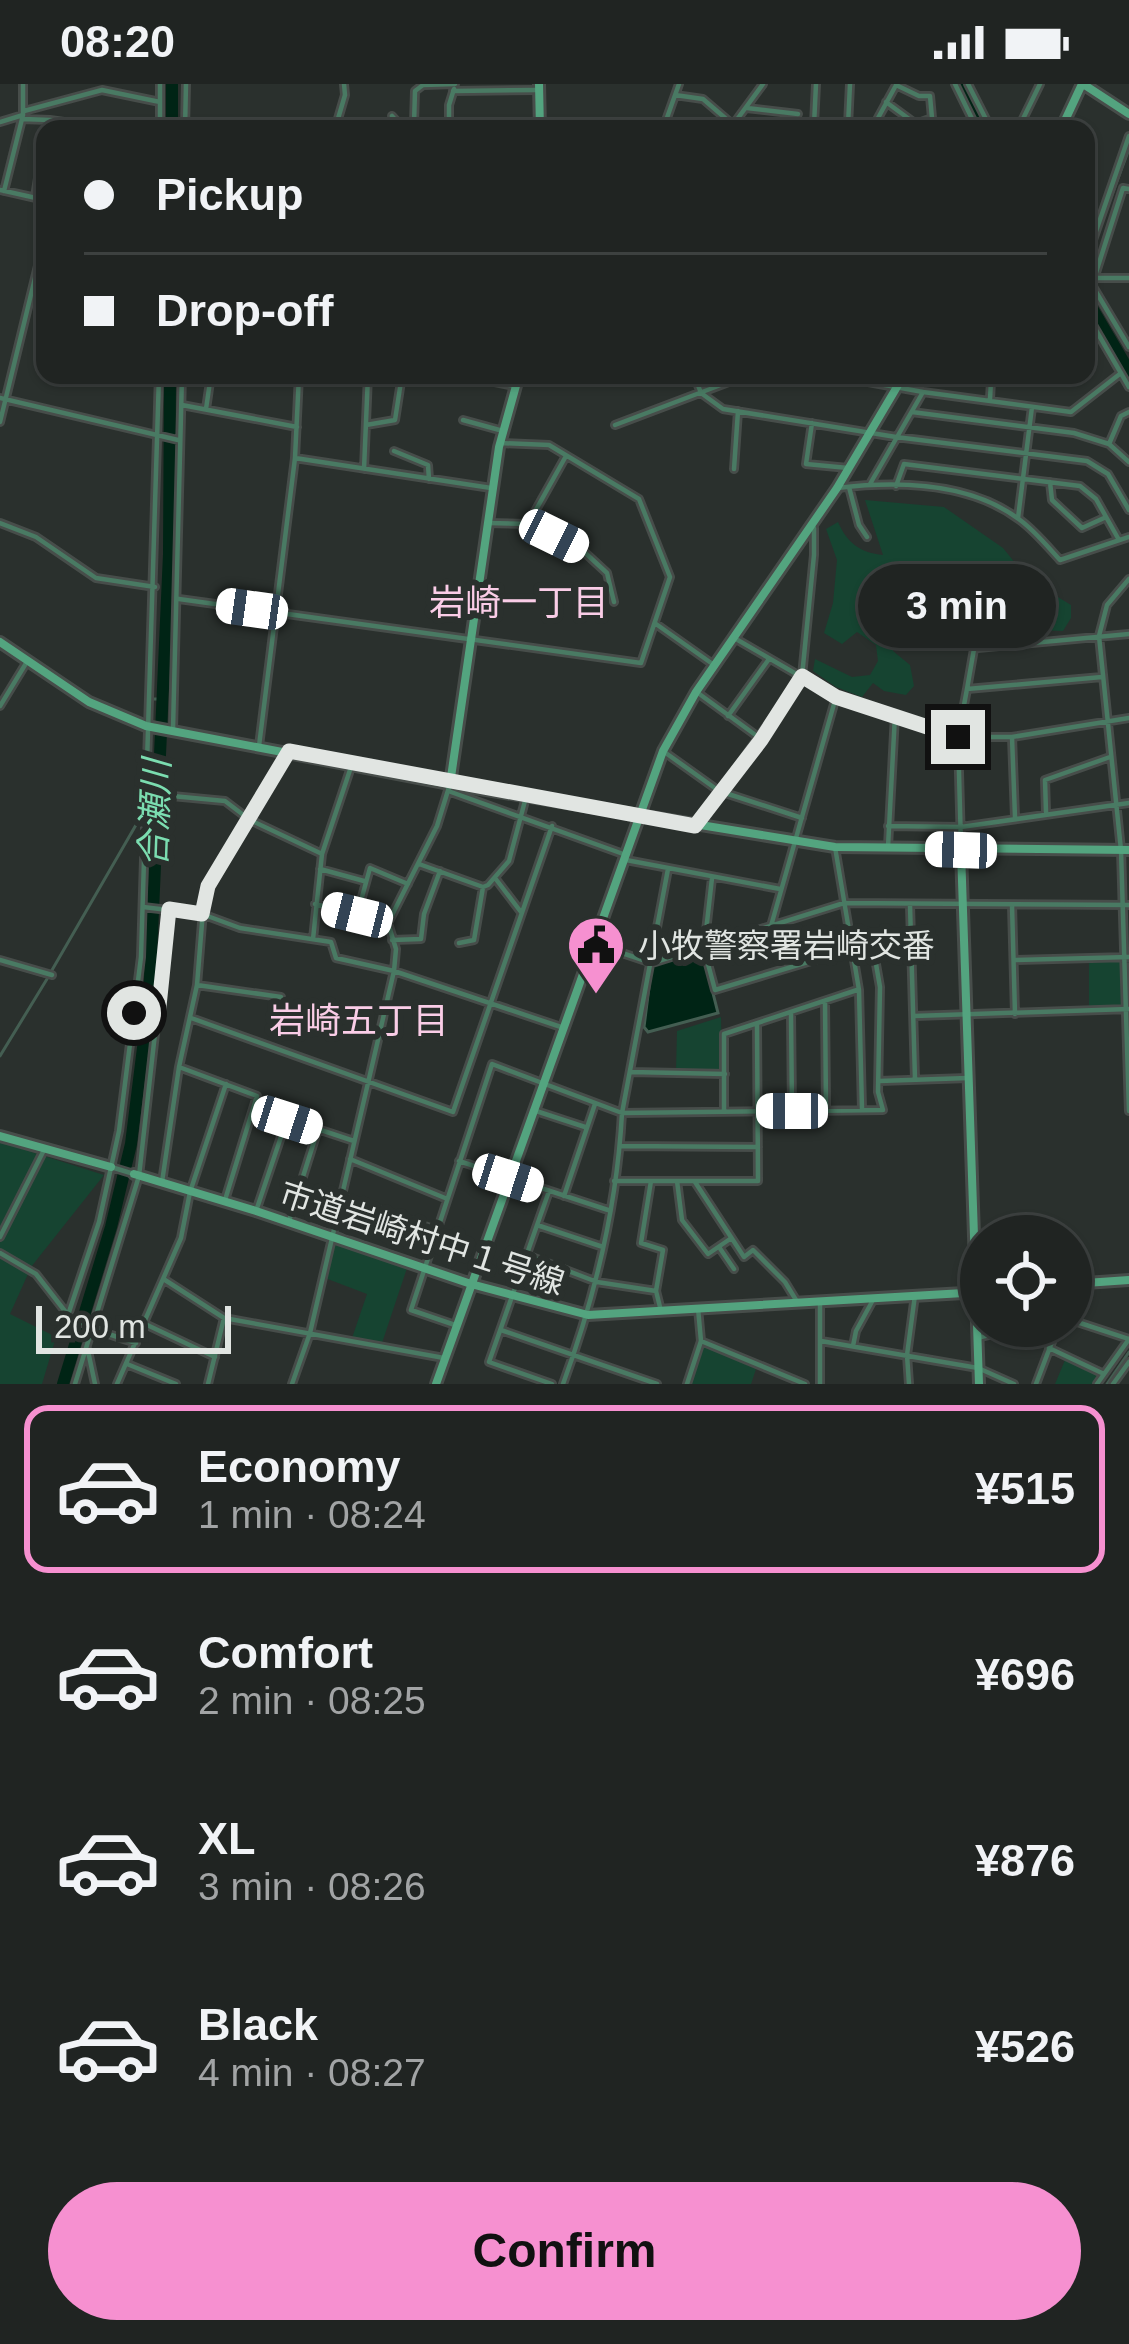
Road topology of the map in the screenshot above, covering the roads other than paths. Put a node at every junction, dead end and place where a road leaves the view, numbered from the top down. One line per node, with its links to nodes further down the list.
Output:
1 (22, 84): 23 (street)
2 (160, 84): 18 (street)
3 (186, 84): 27 (street)
4 (344, 84): 28 (street)
5 (422, 84): 15 (street); 30 (street)
6 (679, 84): 17 (street)
7 (763, 84): 20 (street)
8 (816, 84): 36 (street)
9 (850, 84): 37 (street)
10 (955, 84): 41 (street)
11 (968, 84): 42 (street)
12 (1040, 84): 43 (street)
13 (1083, 84): 22 (street); 44 (street)
14 (896, 85): 19 (street); 40 (street)
15 (455, 86): 16 (street); 31 (street)
16 (539, 87): 32 (street)
17 (675, 95): 33 (street); 34 (street)
18 (160, 102): 23 (street); 26 (street)
19 (886, 102): 38 (street); 39 (street)
20 (747, 108): 21 (street); 35 (street)
21 (798, 114)
22 (1129, 114)
23 (23, 115): 25 (street); 45 (street); 48 (street)
24 (392, 116): 29 (street)
25 (50, 120)
26 (160, 120)
27 (185, 120)
28 (338, 120)
29 (395, 120)
30 (414, 120)
31 (450, 120)
32 (540, 120)
33 (666, 120)
34 (726, 120)
35 (739, 120)
36 (814, 120)
37 (848, 120)
38 (876, 120)
39 (911, 120)
40 (927, 120)
41 (973, 120)
42 (986, 120)
43 (1022, 120)
44 (1065, 120)
45 (0, 122)
46 (1129, 136): 51 (street)
47 (1129, 189): 52 (street)
48 (2, 190): 50 (street)
49 (36, 191): 50 (street)
50 (35, 197)
51 (1095, 234)
52 (1095, 268)
53 (36, 272): 79 (street)
54 (1129, 278): 55 (street)
55 (1095, 281)
56 (1095, 290): 58 (street)
57 (1095, 328): 61 (street)
58 (1118, 328): 59 (street); 60 (street)
59 (1129, 328)
60 (1129, 347)
61 (1121, 373): 75 (street); 82 (street)
62 (159, 384): 96 (street)
63 (182, 384): 81 (street)
64 (210, 384): 83 (street)
65 (299, 384): 92 (street)
66 (368, 384): 90 (street)
67 (401, 384): 90 (street)
68 (505, 384): 74 (street)
69 (698, 384): 78 (street)
70 (724, 384): 78 (street)
71 (876, 384): 76 (street)
72 (898, 384): 76 (street)
73 (991, 384): 80 (street)
74 (515, 386): 94 (street)
75 (1129, 387)
76 (896, 388): 77 (street); 95 (street)
77 (922, 392): 80 (street); 85 (street)
78 (701, 393): 84 (street); 91 (street)
79 (3, 398): 88 (street); 96 (street)
80 (991, 401): 82 (street)
81 (182, 405): 83 (street); 129 (street)
82 (1032, 407): 93 (street)
83 (206, 409): 92 (street)
84 (738, 411): 89 (street); 108 (street)
85 (912, 412): 93 (street); 97 (street)
86 (1129, 412): 100 (street)
87 (463, 420): 94 (street)
88 (0, 422)
89 (812, 424): 95 (street); 106 (street)
90 (366, 425): 107 (street)
91 (615, 425)
92 (298, 427): 104 (street)
93 (1029, 429): 100 (street); 102 (street)
94 (503, 431): 99 (street)
95 (870, 433): 97 (street); 106 (street)
96 (158, 437): 98 (street); 128 (street)
97 (896, 437): 102 (street); 112 (street)
98 (178, 440)
99 (500, 442): 103 (street); 115 (street)
100 (1109, 444): 105 (street)
101 (394, 451): 110 (street)
102 (1026, 452): 109 (street); 117 (street)
103 (567, 454): 123 (street); 132 (street)
104 (295, 458): 107 (street); 131 (street)
105 (1129, 462)
106 (849, 468): 116 (street)
107 (364, 469): 110 (street)
108 (734, 469)
109 (1022, 478): 111 (street); 113 (street); 119 (street)
110 (429, 479): 115 (street)
111 (1050, 482): 118 (street); 118 (street)
112 (870, 484): 113 (street); 114 (street)
113 (896, 486): 119 (street)
114 (849, 487): 116 (street); 124 (street)
115 (493, 488): 122 (street)
116 (837, 488): 120 (street)
117 (1129, 510)
118 (1106, 517): 126 (street)
119 (1018, 518): 126 (street)
120 (813, 522): 135 (street); 141 (street)
121 (0, 523): 128 (street)
122 (488, 524): 123 (street); 136 (street)
123 (528, 524): 130 (street)
124 (866, 537)
125 (1129, 537): 126 (street)
126 (1119, 540)
127 (1129, 579): 134 (street)
128 (155, 587): 151 (street)
129 (178, 598): 131 (street); 152 (street)
130 (614, 602)
131 (276, 612): 136 (street); 156 (street)
132 (656, 624): 136 (street); 140 (street)
133 (1129, 634): 134 (street)
134 (1099, 636): 142 (street); 143 (street)
135 (734, 637): 138 (street); 140 (street)
136 (472, 640): 161 (street)
137 (0, 642): 139 (street)
138 (769, 659): 141 (street); 148 (street)
139 (28, 660): 146 (street); 151 (street)
140 (714, 664): 144 (street)
141 (802, 676): 145 (street); 155 (street)
142 (1102, 677): 143 (street); 150 (street)
143 (967, 689): 153 (street)
144 (696, 692): 148 (street); 158 (street)
145 (836, 697): 147 (street); 171 (street)
146 (0, 706)
147 (895, 715): 153 (street); 175 (street)
148 (728, 716): 155 (street)
149 (1129, 718): 150 (street)
150 (1107, 720): 154 (street); 159 (street)
151 (148, 726): 152 (street); 200 (street)
152 (173, 730): 156 (street)
153 (958, 737): 154 (street); 176 (street)
154 (1012, 737): 169 (street)
155 (761, 740): 162 (street)
156 (259, 746): 157 (street)
157 (289, 751): 160 (street); 172 (street)
158 (663, 751): 162 (street); 168 (street)
159 (1110, 757): 166 (street); 167 (street)
160 (352, 764): 161 (street); 182 (street)
161 (450, 788): 164 (street); 170 (street); 184 (street)
162 (719, 791): 171 (street); 174 (street)
163 (172, 796): 172 (street)
164 (526, 797): 168 (street); 170 (street)
165 (1129, 802): 166 (street)
166 (1116, 804): 167 (street); 181 (street)
167 (1046, 812): 169 (street)
168 (640, 816): 174 (street); 183 (street)
169 (1016, 817): 176 (street)
170 (521, 818): 173 (street); 188 (street)
171 (802, 818): 177 (street)
172 (250, 820): 182 (street); 202 (street)
173 (552, 826): 183 (street); 204 (street)
174 (695, 826): 177 (street)
175 (888, 826): 176 (street); 179 (street)
176 (961, 827): 180 (street)
177 (793, 842): 178 (street); 193 (street)
178 (835, 847): 179 (street); 194 (street)
179 (888, 848): 180 (street)
180 (961, 850): 181 (street); 196 (street)
181 (1125, 850): 199 (street)
182 (322, 854): 185 (street)
183 (626, 857): 186 (street); 210 (street)
184 (418, 864): 187 (street); 191 (street)
185 (320, 869): 190 (street); 195 (street)
186 (668, 869): 189 (street); 218 (street)
187 (440, 872): 192 (street); 208 (street)
188 (496, 878): 192 (street); 204 (street)
189 (712, 878): 193 (street); 213 (street)
190 (364, 881): 191 (street); 203 (street)
191 (409, 884): 205 (street)
192 (483, 887): 209 (street)
193 (780, 889): 206 (street)
194 (844, 903): 197 (street); 206 (street); 214 (street)
195 (315, 904): 203 (street); 207 (street)
196 (962, 904): 197 (street); 198 (street); 230 (street)
197 (910, 905): 211 (street)
198 (1012, 905): 199 (street); 217 (street)
199 (1126, 905): 215 (street)
200 (145, 908): 201 (street); 228 (street)
201 (167, 909): 202 (street); 231 (street)
202 (202, 914): 207 (street); 221 (street)
203 (357, 915): 205 (street)
204 (523, 915): 225 (street)
205 (388, 923): 208 (street)
206 (771, 926): 213 (street)
207 (314, 939): 219 (street)
208 (392, 940): 219 (street)
209 (459, 943)
210 (596, 944): 218 (street); 235 (street)
211 (912, 946): 212 (street); 232 (street)
212 (873, 947): 214 (street); 242 (street)
213 (704, 949): 214 (street); 218 (street)
214 (851, 949): 222 (street)
215 (1127, 957): 217 (street); 226 (street)
216 (0, 960): 220 (street)
217 (1014, 960): 229 (street)
218 (652, 963): 238 (street)
219 (394, 971): 225 (street); 243 (street)
220 (52, 975)
221 (197, 985): 223 (street); 233 (street)
222 (859, 990): 224 (street); 251 (street)
223 (281, 998)
224 (825, 1001): 227 (street); 250 (street)
225 (493, 1004): 235 (street); 243 (street)
226 (1128, 1009): 229 (street); 236 (street)
227 (791, 1012): 234 (street); 253 (street)
228 (134, 1013): 231 (street); 266 (street)
229 (1015, 1014): 230 (street)
230 (966, 1015): 232 (street); 240 (street)
231 (158, 1016): 267 (street)
232 (914, 1016): 241 (street)
233 (191, 1018): 237 (street); 243 (street)
234 (758, 1024): 239 (street); 252 (street)
235 (564, 1028): 244 (street)
236 (1128, 1063): 254 (street)
237 (179, 1067): 245 (street); 273 (street)
238 (631, 1072): 239 (street); 255 (street)
239 (725, 1074): 249 (street)
240 (968, 1078): 241 (street); 282 (street)
241 (915, 1079): 242 (street)
242 (879, 1081): 251 (street)
243 (368, 1083): 260 (street)
244 (543, 1083): 246 (street); 248 (street); 265 (street)
245 (226, 1084): 247 (street); 275 (street)
246 (596, 1103): 255 (street); 257 (street)
247 (254, 1108): 256 (street); 279 (street)
248 (533, 1110): 257 (street); 268 (street)
249 (724, 1110): 252 (street); 255 (street)
250 (826, 1110): 251 (street); 253 (street)
251 (862, 1110)
252 (758, 1111): 253 (street); 262 (street)
253 (792, 1111)
254 (1129, 1111)
255 (622, 1113): 261 (street)
256 (287, 1120): 258 (street); 280 (street)
257 (587, 1128): 276 (street)
258 (318, 1130): 260 (street); 283 (street)
259 (0, 1136): 263 (street)
260 (354, 1141): 264 (street)
261 (620, 1146): 262 (street); 269 (street)
262 (758, 1147): 272 (street)
263 (44, 1150): 266 (street); 286 (street)
264 (350, 1159): 277 (street); 278 (street)
265 (459, 1161): 268 (street); 278 (street)
266 (111, 1167): 267 (street); 310 (street)
267 (137, 1175): 273 (street, 市道岩崎村中１号線); 315 (street)
268 (508, 1178): 274 (street); 299 (street)
269 (614, 1180): 270 (street); 281 (street)
270 (651, 1181): 271 (street); 300 (street)
271 (677, 1181): 272 (street); 289 (street)
272 (694, 1181): 288 (street)
273 (163, 1182): 275 (street, 市道岩崎村中１号線)
274 (549, 1191): 276 (street); 284 (street)
275 (190, 1192): 279 (street, 市道岩崎村中１号線); 295 (street)
276 (565, 1196): 281 (street)
277 (341, 1197): 285 (street); 287 (street)
278 (446, 1198): 285 (street)
279 (225, 1201): 280 (street, 市道岩崎村中１号線)
280 (256, 1210): 283 (street, 市道岩崎村中１号線)
281 (609, 1210): 290 (street)
282 (974, 1215)
283 (289, 1222): 287 (street, 市道岩崎村中１号線)
284 (537, 1225): 290 (street); 292 (street)
285 (436, 1230): 293 (street)
286 (0, 1237)
287 (331, 1238): 293 (street, 市道岩崎村中１号線); 317 (street)
288 (732, 1238): 289 (street); 306 (street)
289 (719, 1246): 294 (street)
290 (603, 1247): 297 (street)
291 (0, 1253): 310 (street)
292 (527, 1255): 297 (street); 302 (street)
293 (424, 1268): 299 (street, 市道岩崎村中１号線); 313 (street)
294 (734, 1269)
295 (166, 1280): 311 (street); 312 (street)
296 (1129, 1280): 298 (street)
297 (596, 1282): 300 (street); 309 (street)
298 (1092, 1283)
299 (471, 1284): 302 (street, 市道岩崎村中１号線); 313 (street)
300 (656, 1291): 308 (street)
301 (960, 1293): 303 (street, 市道岩崎村中１号線)
302 (513, 1295): 309 (street, 市道岩崎村中１号線); 316 (street)
303 (915, 1295): 304 (street, 市道岩崎村中１号線); 327 (street)
304 (874, 1298): 305 (street, 市道岩崎村中１号線); 323 (street)
305 (820, 1299): 306 (street, 市道岩崎村中１号線); 320 (street)
306 (796, 1300): 307 (street, 市道岩崎村中１号線)
307 (698, 1308): 308 (street, 市道岩崎村中１号線); 319 (street)
308 (661, 1312): 309 (street, 市道岩崎村中１号線)
309 (588, 1315): 326 (street)
310 (69, 1316): 315 (street)
311 (224, 1318): 317 (street); 328 (street)
312 (146, 1324): 321 (street); 328 (street)
313 (457, 1325): 329 (street)
314 (1092, 1327): 318 (street)
315 (93, 1329): 321 (street); 322 (street)
316 (501, 1330): 326 (street); 342 (street)
317 (310, 1334): 329 (street); 340 (street)
318 (1129, 1339): 334 (street)
319 (701, 1341): 346 (street); 347 (street)
320 (821, 1341): 323 (street); 348 (street)
321 (136, 1343): 331 (street)
322 (87, 1345): 335 (street); 336 (street)
323 (853, 1346): 327 (street)
324 (977, 1347): 332 (street)
325 (1049, 1348): 334 (street); 352 (street)
326 (574, 1355): 333 (street); 343 (street)
327 (907, 1355): 332 (street); 349 (street)
328 (215, 1357): 339 (street)
329 (444, 1358): 341 (street)
330 (1129, 1362): 354 (street)
331 (127, 1364): 337 (street); 338 (street)
332 (978, 1368): 350 (street); 351 (street)
333 (615, 1370): 344 (street); 345 (street)
334 (1104, 1374): 353 (street)
335 (75, 1384)
336 (95, 1384)
337 (117, 1384)
338 (176, 1384)
339 (208, 1384)
340 (292, 1384)
341 (436, 1384)
342 (552, 1384)
343 (563, 1384)
344 (610, 1384)
345 (657, 1384)
346 (686, 1384)
347 (805, 1384)
348 (820, 1384)
349 (908, 1384)
350 (979, 1384)
351 (1014, 1384)
352 (1036, 1384)
353 (1097, 1384)
354 (1113, 1384)

